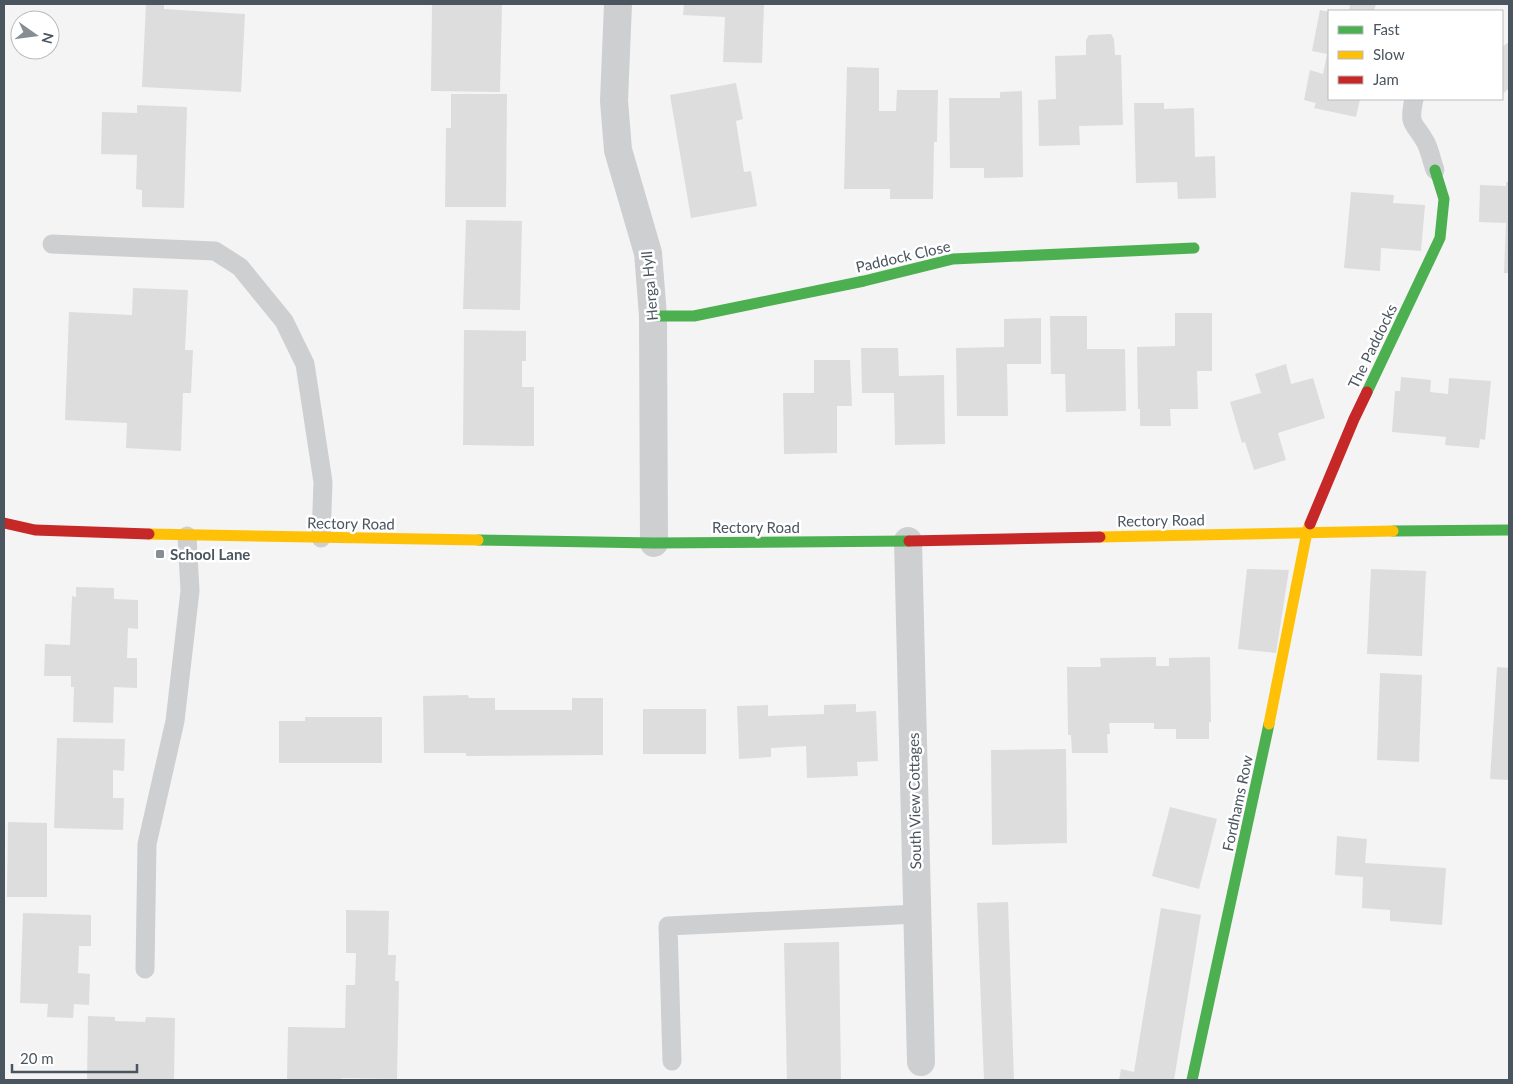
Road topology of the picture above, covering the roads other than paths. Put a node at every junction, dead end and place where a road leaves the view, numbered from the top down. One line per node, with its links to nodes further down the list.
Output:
1 (618, 4): 6 (street, Herga Hyll)
2 (1414, 100): 3 (lane)
3 (1435, 170): 9 (street, The Paddocks)
4 (52, 244): 11 (lane)
5 (1194, 248): 6 (street, Paddock Close)
6 (652, 316): 13 (street, Herga Hyll)
7 (4, 523): 10 (street, Rectory Road)
8 (1509, 530): 9 (street, Rectory Road)
9 (1307, 532): 12 (street, Rectory Road); 18 (street, Fordhams Row)
10 (187, 536): 11 (street, Rectory Road); 15 (lane)
11 (322, 538): 13 (street, Rectory Road)
12 (908, 541): 13 (street, Rectory Road); 14 (street, South View Cottages)
13 (654, 543)
14 (917, 914): 16 (lane); 17 (street, South View Cottages)
15 (145, 969)
16 (672, 1061)
17 (921, 1062)
18 (1192, 1080)

